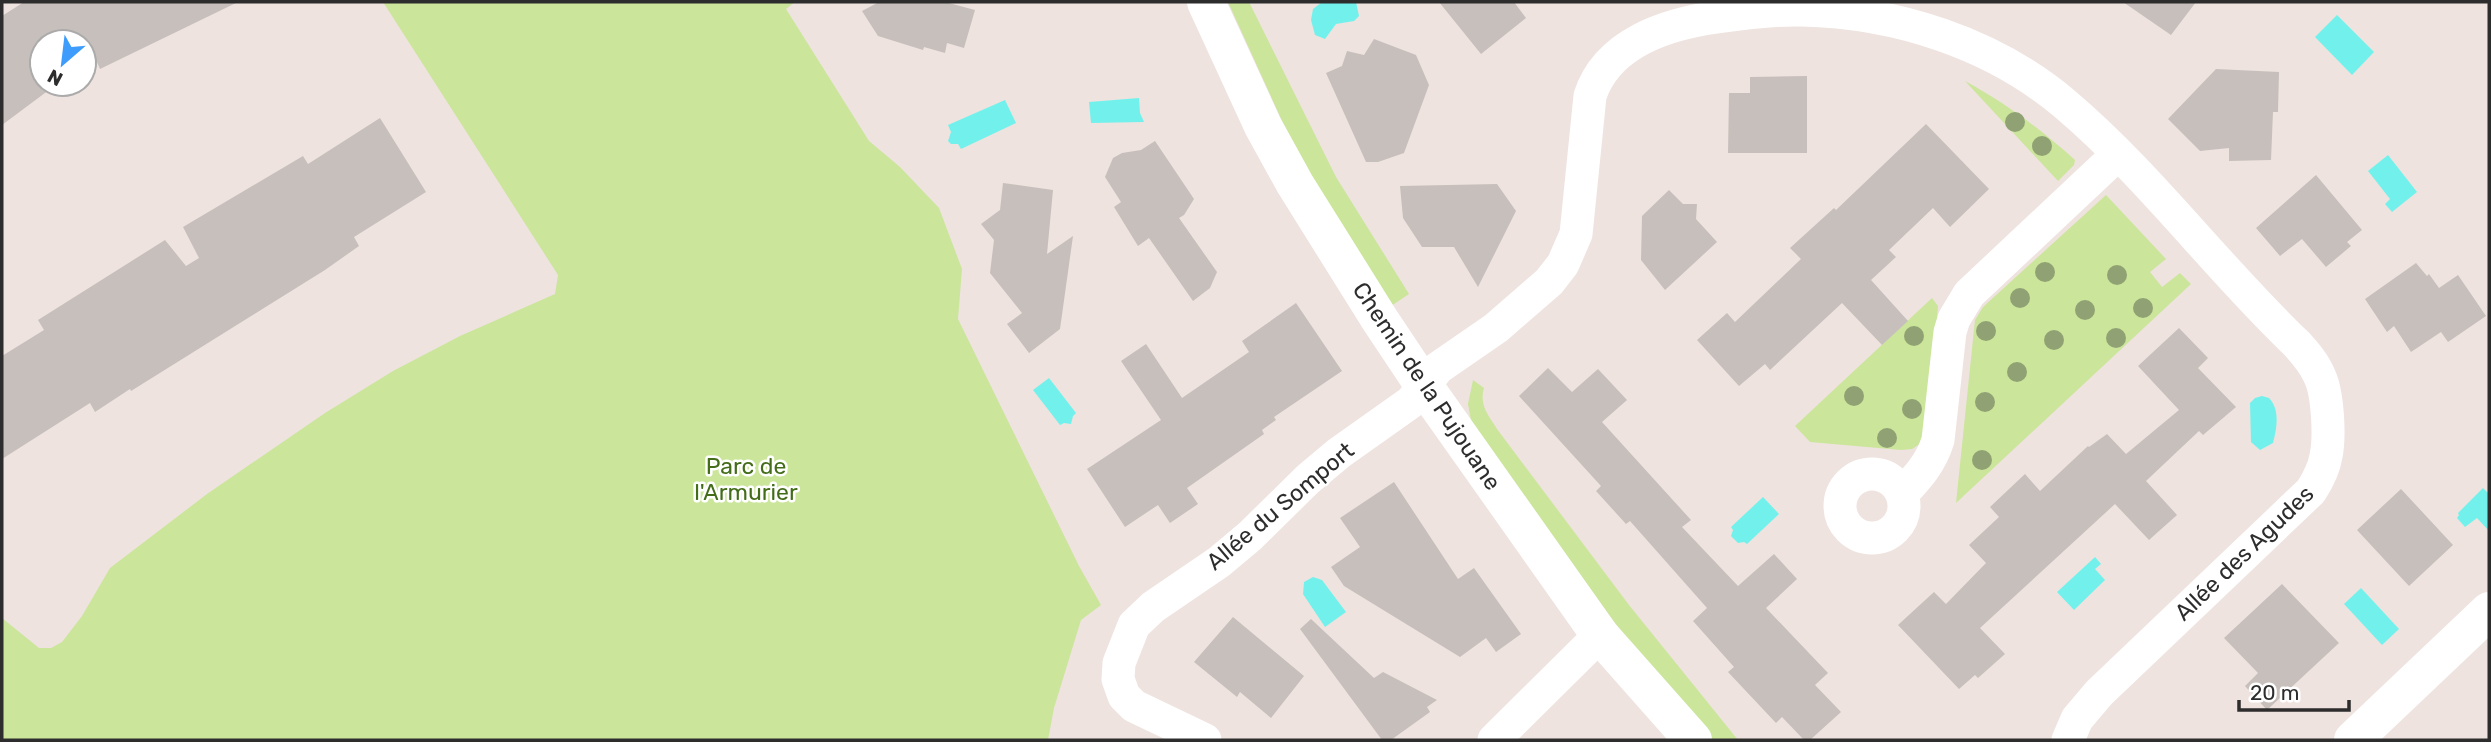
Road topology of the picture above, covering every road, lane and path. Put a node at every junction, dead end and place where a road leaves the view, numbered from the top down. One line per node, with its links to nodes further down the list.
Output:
1 (1206, 2): 3 (street, Chemin de la Pujouane)
2 (2118, 154): 3 (street, Allée des Agudes); 4 (street); 10 (street, Allée des Agudes)
3 (1424, 386): 6 (street, Chemin de la Pujouane); 7 (street, Allée du Somport)
4 (1902, 494)
5 (2489, 611): 11 (street)
6 (1600, 635): 8 (street); 9 (street, Chemin de la Pujouane)
7 (1205, 740)
8 (1494, 740)
9 (1693, 740)
10 (2068, 740)
11 (2353, 740)

